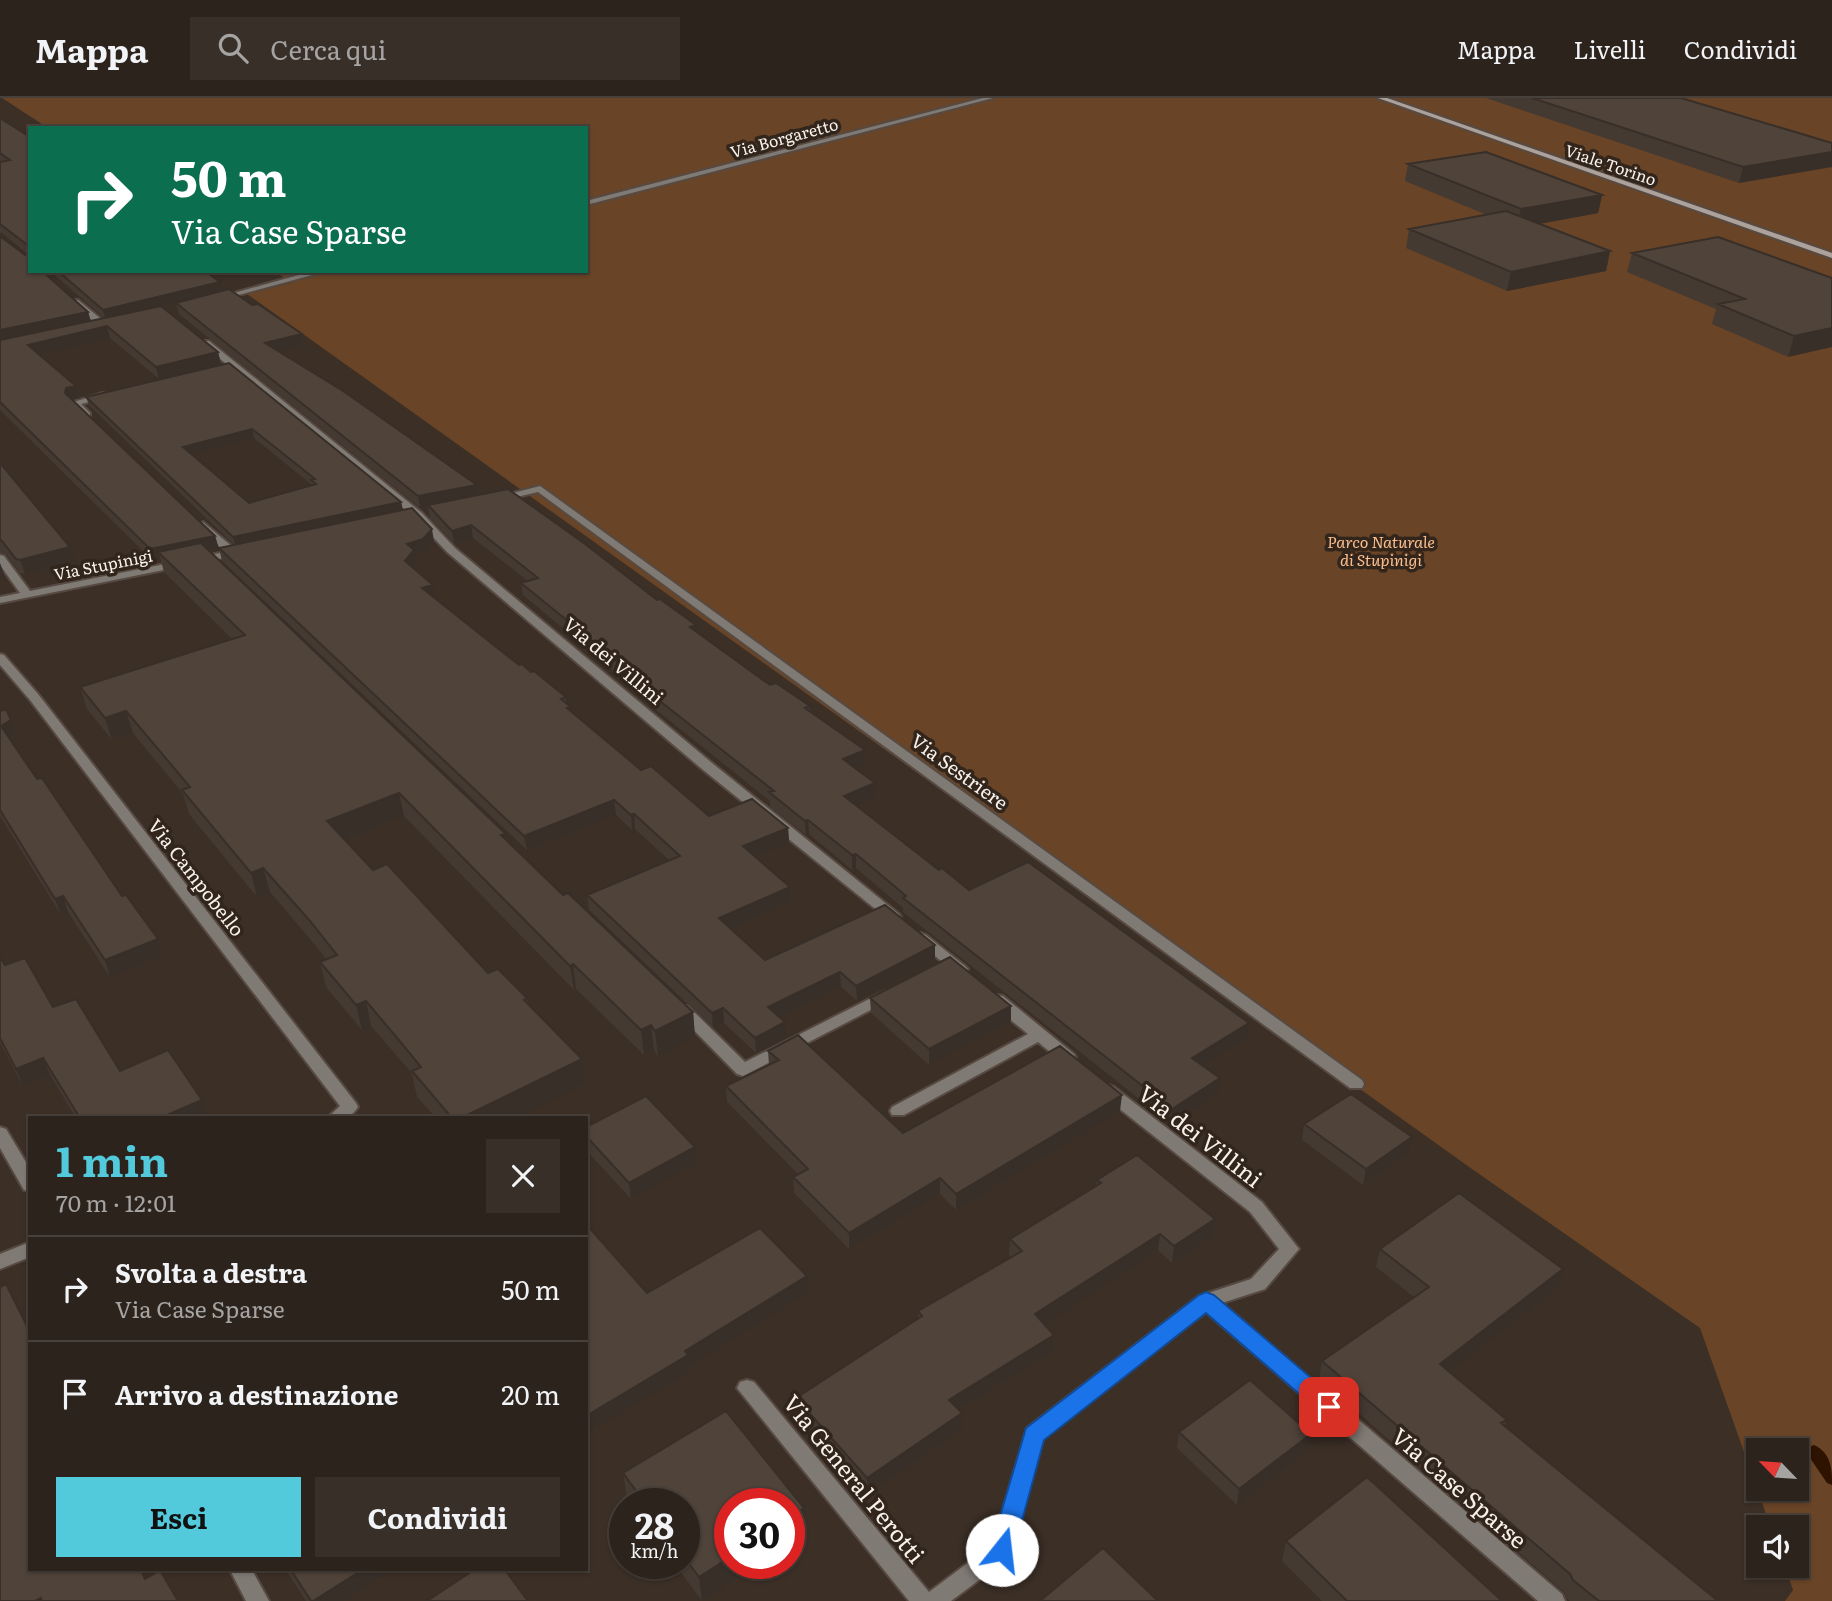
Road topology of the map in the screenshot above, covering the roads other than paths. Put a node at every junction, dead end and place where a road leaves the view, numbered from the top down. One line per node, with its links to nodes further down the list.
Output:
1 (990, 98): 3 (street, Via Borgaretto)
2 (1381, 98): 4 (main road, Viale Torino)
3 (588, 202)
4 (1832, 256)
5 (315, 273): 7 (street)
6 (68, 295): 9 (street)
7 (206, 302)
8 (116, 323): 9 (street)
9 (104, 326): 10 (street)
10 (92, 328)
11 (191, 331): 22 (street, Via dei Villini)
12 (115, 394): 13 (street)
13 (94, 421)
14 (492, 500): 29 (street, Via Sestriere)
15 (191, 513): 17 (street)
16 (246, 550): 17 (street, Via Stupinigi)
17 (233, 553): 19 (street, Via Stupinigi)
18 (0, 558): 19 (street)
19 (27, 594): 20 (street, Via Stupinigi)
20 (0, 600)
21 (0, 658): 31 (street, Via Campobello)
22 (970, 978)
23 (902, 987): 25 (street)
24 (990, 994): 26 (street)
25 (673, 1002)
26 (1039, 1035): 27 (street); 30 (street)
27 (1078, 1067)
28 (1098, 1083): 36 (street, Via dei Villini)
29 (1356, 1084)
30 (898, 1111)
31 (338, 1116)
32 (0, 1133): 33 (street)
33 (28, 1182)
34 (28, 1250): 35 (street)
35 (0, 1262)
36 (1206, 1301): 41 (street); 42 (street, Via Case Sparse)
37 (747, 1388): 40 (street, Via General Perotti)
38 (242, 1571): 39 (street)
39 (258, 1601)
40 (922, 1601)
41 (934, 1601)
42 (1554, 1601)

